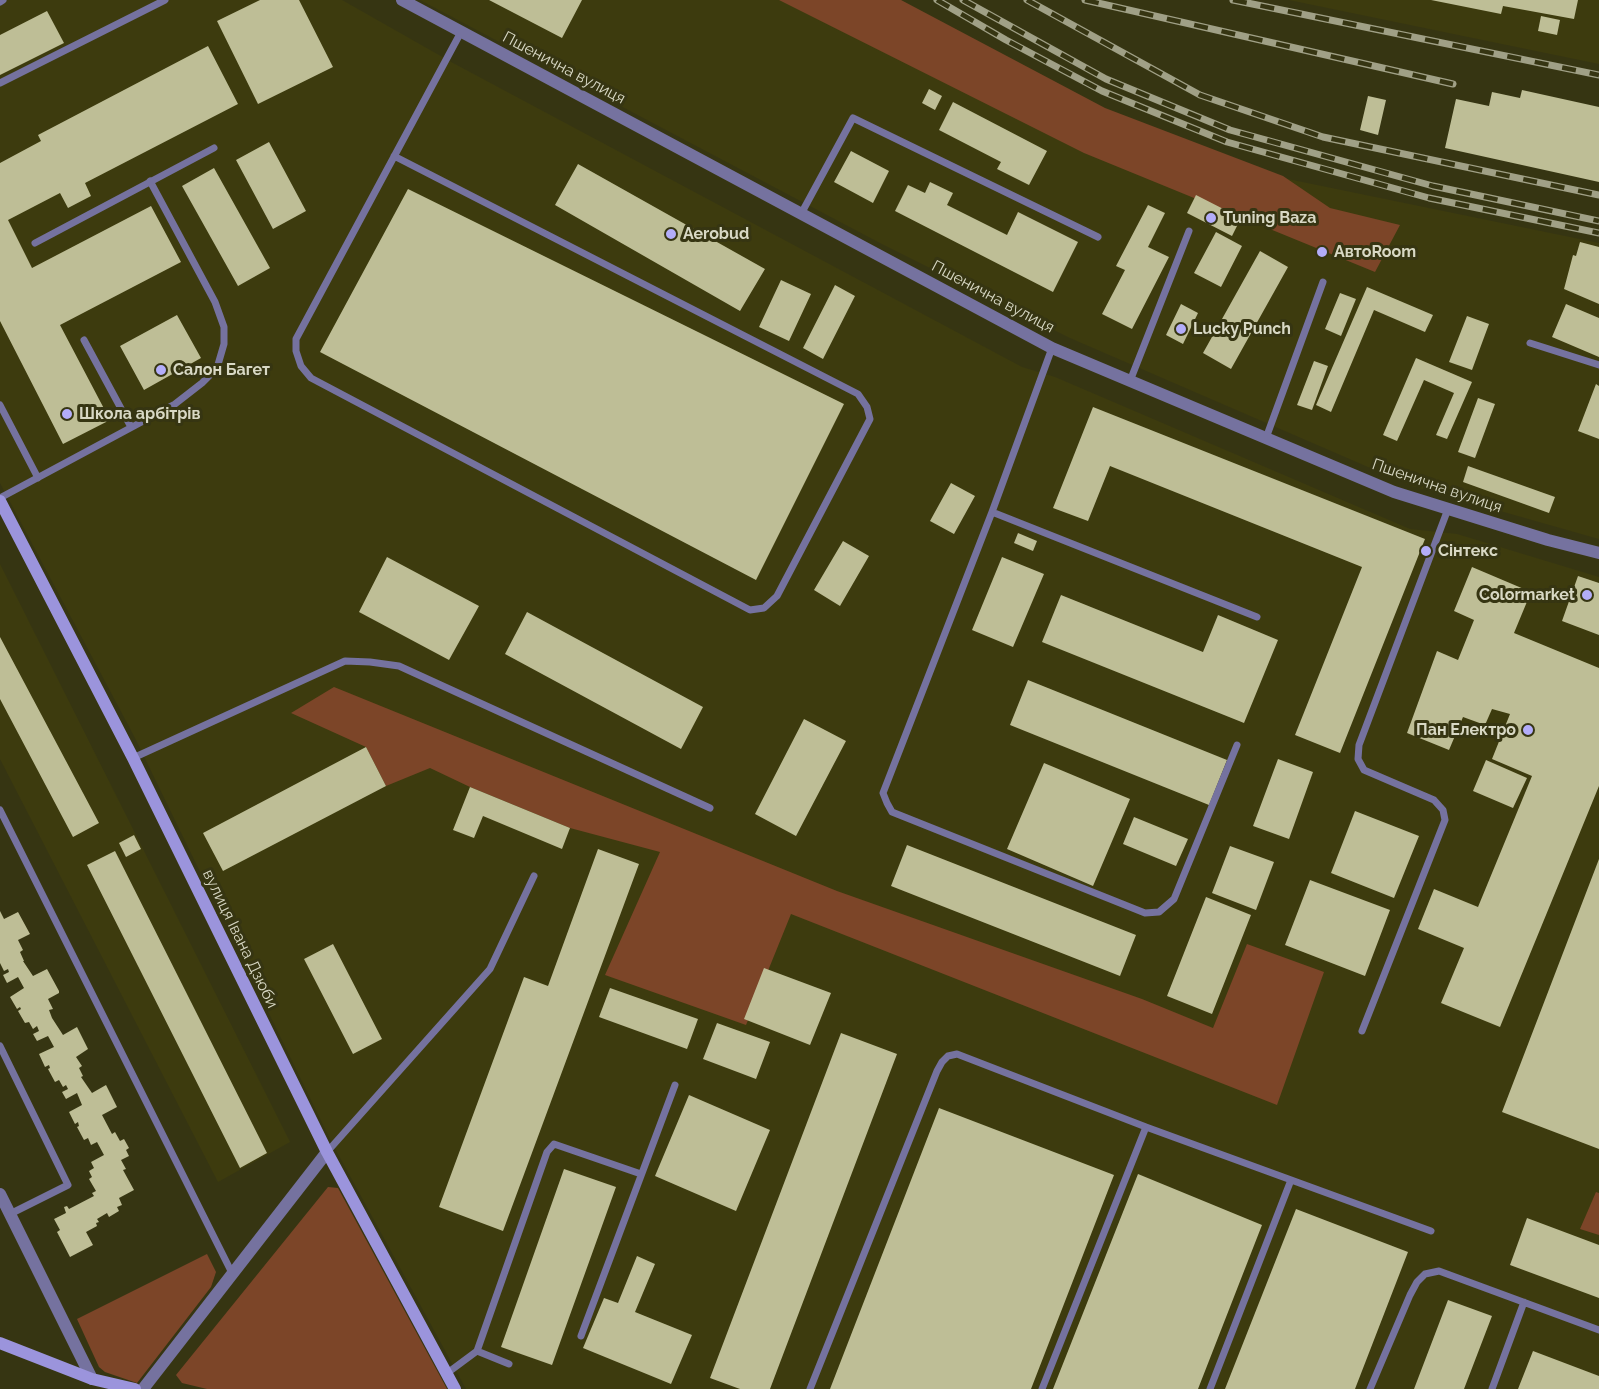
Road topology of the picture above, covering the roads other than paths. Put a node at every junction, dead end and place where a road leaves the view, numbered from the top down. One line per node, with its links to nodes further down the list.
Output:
1 (165, 0): 4 (lane)
2 (402, 0): 3 (street, Пшенична вулиця)
3 (461, 32): 6 (lane); 8 (street, Пшенична вулиця)
4 (0, 83)
5 (214, 148): 7 (lane)
6 (394, 156): 6 (lane)
7 (150, 181): 11 (lane); 19 (lane)
8 (801, 214): 10 (lane); 15 (street, Пшенична вулиця)
9 (1190, 231): 17 (lane)
10 (1098, 237)
11 (35, 243)
12 (1323, 282): 20 (lane)
13 (84, 340): 19 (lane)
14 (1530, 343): 16 (lane)
15 (1052, 348): 17 (street, Пшенична вулиця); 24 (lane)
16 (1599, 365)
17 (1130, 381): 20 (street, Пшенична вулиця)
18 (0, 405): 21 (lane)
19 (131, 427): 21 (lane)
20 (1266, 438): 23 (street, Пшенична вулиця)
21 (38, 478): 22 (lane)
22 (0, 500): 28 (main road, вулиця Івана Дзюби)
23 (1448, 508): 25 (street, Пшенична вулиця); 32 (lane)
24 (992, 512): 26 (lane); 27 (lane)
25 (1599, 553)
26 (1257, 617)
27 (1237, 745)
28 (133, 758): 29 (lane); 36 (main road, вулиця Івана Дзюби)
29 (710, 808)
30 (0, 810): 42 (lane)
31 (534, 876): 36 (lane)
32 (1362, 1031)
33 (0, 1046): 40 (lane)
34 (675, 1085): 37 (lane)
35 (1146, 1127): 38 (lane); 54 (lane); 55 (lane)
36 (327, 1152): 42 (street); 49 (main road, вулиця Івана Дзюби)
37 (641, 1174): 45 (lane); 47 (lane)
38 (1291, 1180): 41 (lane); 56 (lane)
39 (0, 1194): 40 (street)
40 (10, 1214): 50 (street)
41 (1431, 1231)
42 (233, 1275): 52 (street)
43 (1524, 1302): 44 (lane); 57 (lane); 58 (lane)
44 (1599, 1330)
45 (581, 1336)
46 (0, 1343): 50 (main road)
47 (477, 1351): 48 (lane); 49 (lane)
48 (508, 1364)
49 (446, 1374): 53 (main road, вулиця Івана Дзюби)
50 (94, 1384): 51 (main road)
51 (135, 1389)
52 (143, 1389)
53 (455, 1389)
54 (810, 1389)
55 (1042, 1389)
56 (1210, 1389)
57 (1370, 1389)
58 (1492, 1389)

